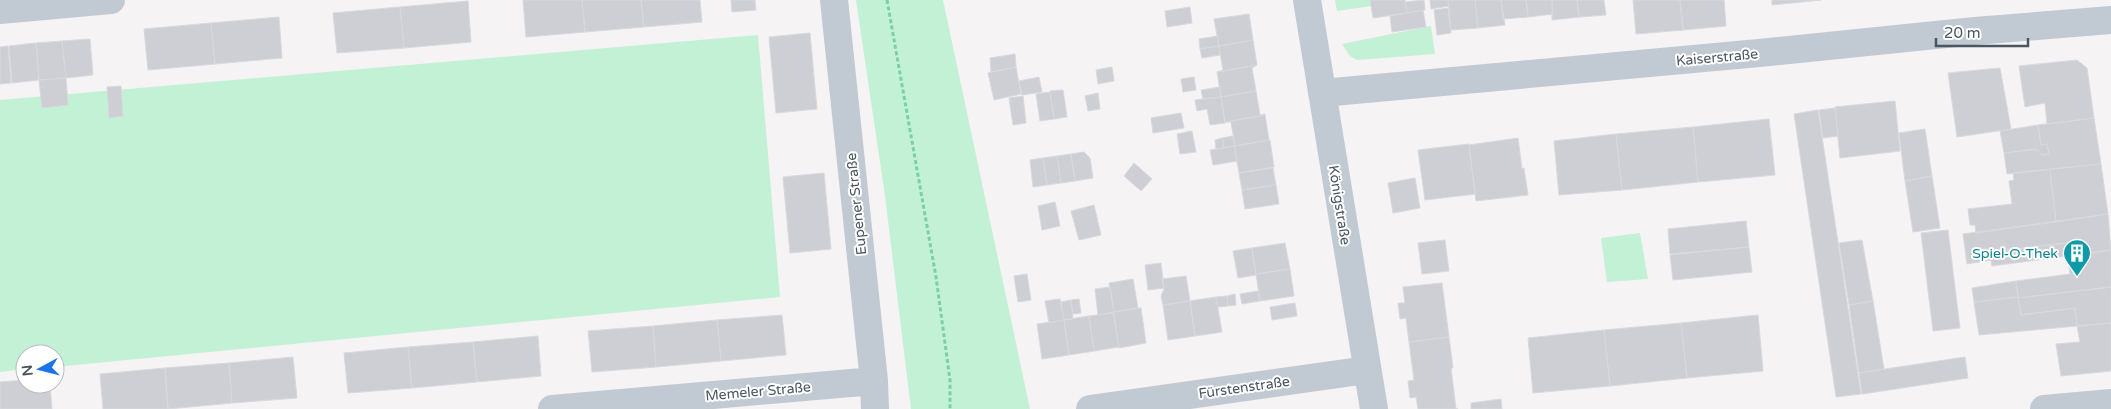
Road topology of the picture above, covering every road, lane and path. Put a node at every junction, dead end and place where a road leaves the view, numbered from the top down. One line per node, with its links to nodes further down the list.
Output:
1 (111, 0): 5 (street)
2 (834, 0): 9 (street, Eupener Straße)
3 (887, 0): 13 (path)
4 (1307, 0): 7 (street, Königstraße)
5 (0, 10)
6 (2111, 20): 7 (street, Kaiserstraße)
7 (1322, 93): 8 (street, Königstraße)
8 (1367, 370): 14 (street, Fürstenstraße); 15 (street, Königstraße)
9 (874, 381): 11 (street, Memeler Straße); 12 (street, Eupener Straße)
10 (2111, 403): 16 (street)
11 (552, 409)
12 (875, 409)
13 (950, 409)
14 (1090, 409)
15 (1374, 409)
16 (2044, 409)

